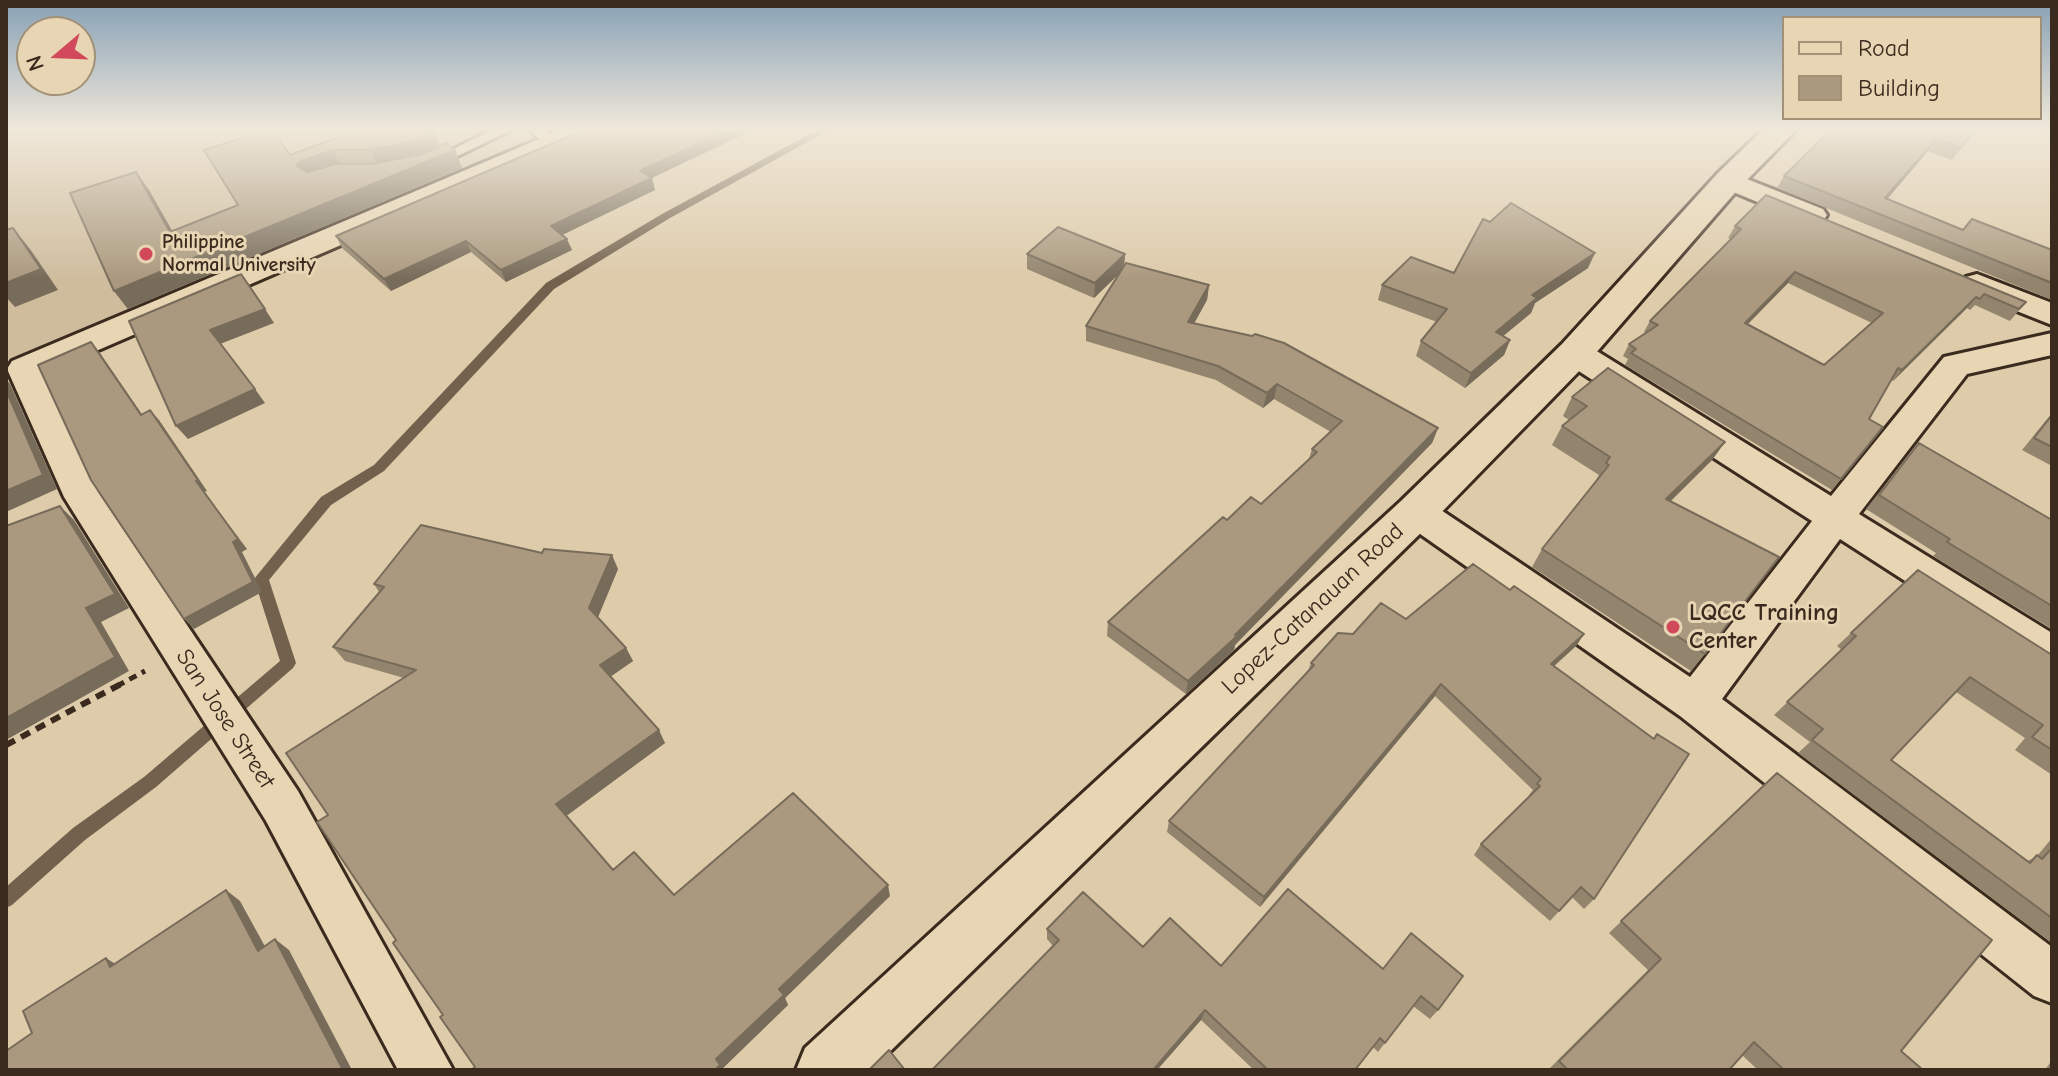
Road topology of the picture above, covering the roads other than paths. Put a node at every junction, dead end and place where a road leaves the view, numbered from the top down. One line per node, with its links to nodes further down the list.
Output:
1 (448, 179): 13 (street, San Jose Street)
2 (1729, 180): 3 (street); 7 (main road, Lopez-Catanauan Road)
3 (1832, 223)
4 (1949, 272): 5 (street)
5 (2052, 315)
6 (2052, 344): 9 (street)
7 (1575, 353): 8 (main road, Lopez-Catanauan Road); 9 (street)
8 (1416, 512): 11 (street); 14 (main road, Lopez-Catanauan Road)
9 (1836, 516): 10 (street); 11 (street)
10 (2052, 654)
11 (1695, 703): 12 (street)
12 (2052, 978)
13 (427, 1070)
14 (827, 1070)

